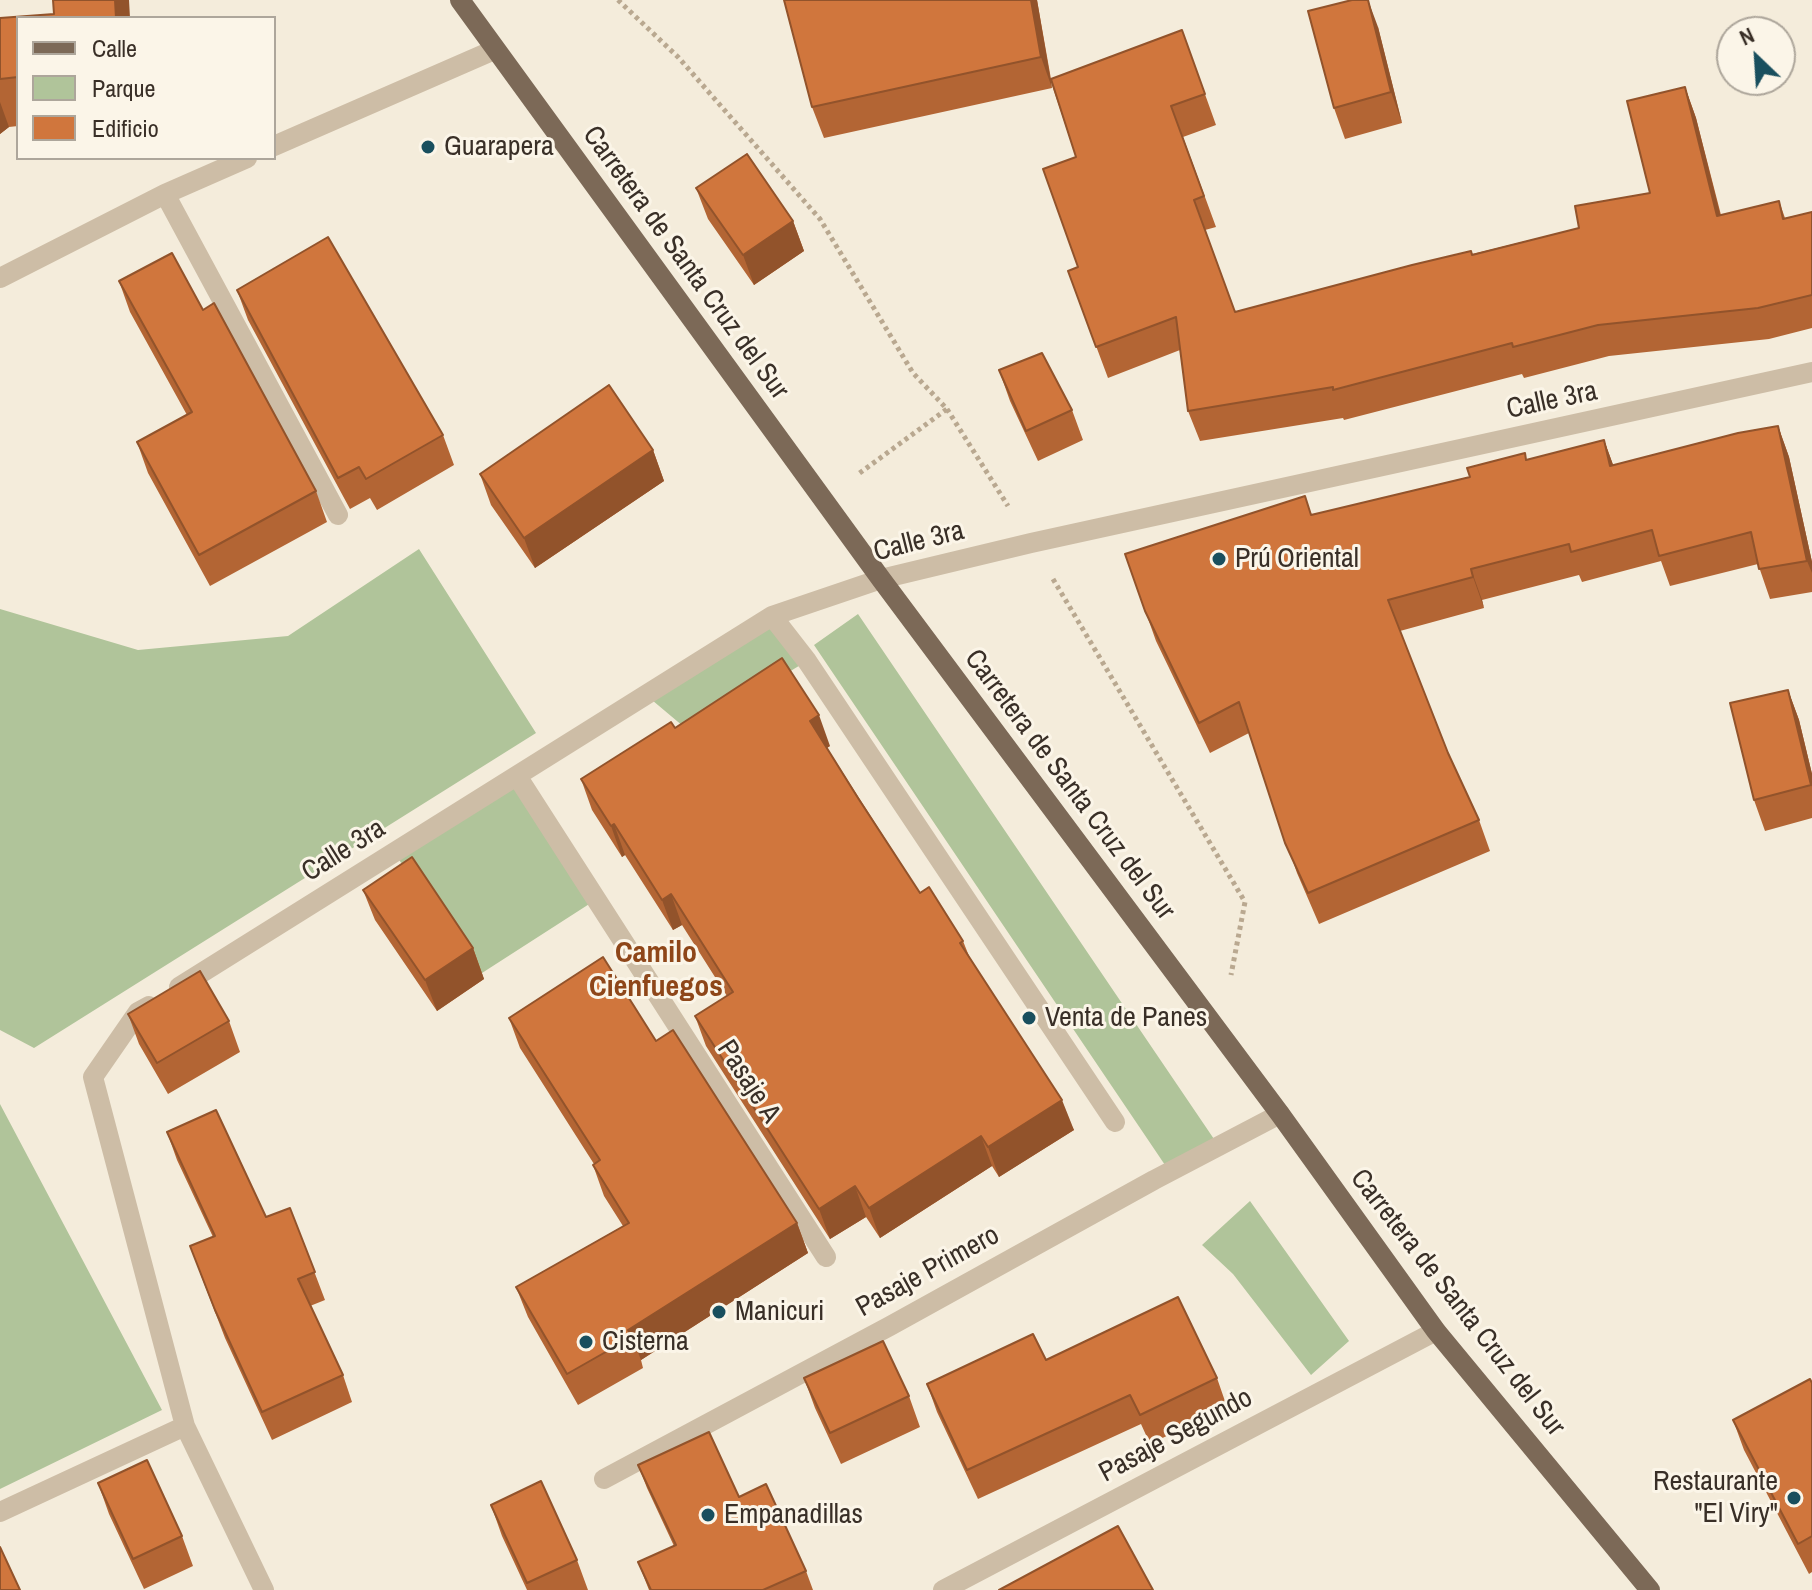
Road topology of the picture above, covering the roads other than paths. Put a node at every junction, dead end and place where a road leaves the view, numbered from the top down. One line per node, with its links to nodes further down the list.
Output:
1 (460, 0): 2 (main road, Carretera de Santa Cruz del Sur)
2 (494, 50): 3 (street); 9 (main road, Carretera de Santa Cruz del Sur)
3 (276, 145)
4 (242, 160): 5 (street)
5 (165, 194): 6 (street); 8 (street)
6 (0, 278)
7 (1812, 372): 9 (street, Calle 3ra)
8 (338, 515)
9 (881, 579): 10 (street, Calle 3ra); 12 (main road, Carretera de Santa Cruz del Sur)
10 (772, 616): 11 (street, Calle 3ra); 13 (street)
11 (517, 776): 14 (street, Pasaje A); 16 (street, Calle 3ra)
12 (1280, 1114): 15 (main road, Carretera de Santa Cruz del Sur); 17 (street, Pasaje Primero)
13 (1115, 1122)
14 (826, 1257)
15 (1436, 1331): 20 (street, Pasaje Segundo); 21 (main road, Carretera de Santa Cruz del Sur)
16 (185, 1426): 18 (street); 19 (street)
17 (604, 1479)
18 (0, 1512)
19 (264, 1590)
20 (943, 1590)
21 (1650, 1590)

